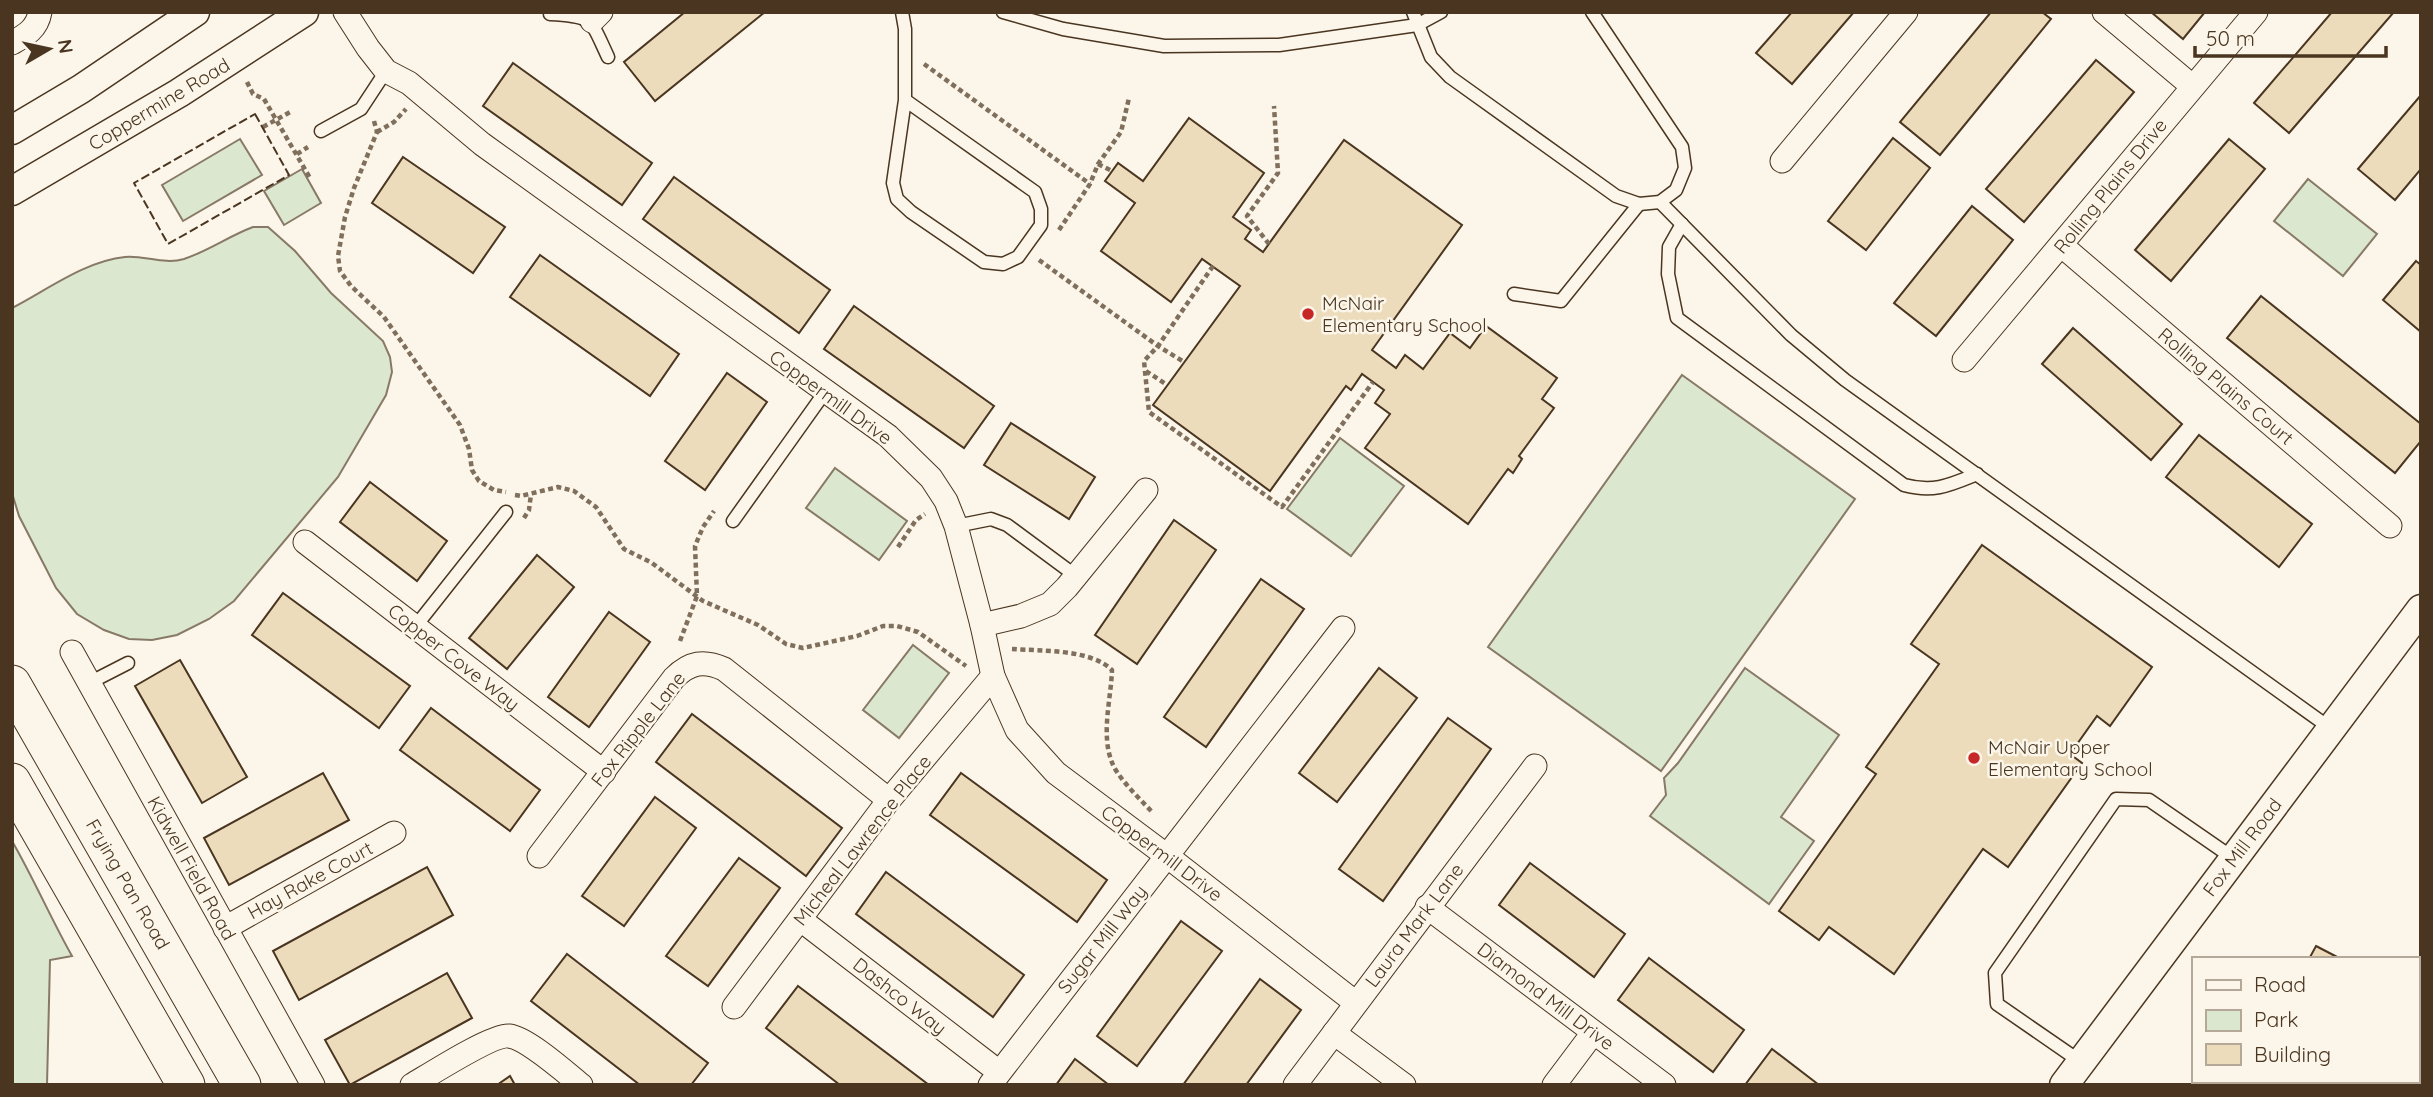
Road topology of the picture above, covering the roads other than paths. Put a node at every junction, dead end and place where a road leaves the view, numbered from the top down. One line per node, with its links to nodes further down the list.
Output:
1 (40, 12): 15 (street)
2 (195, 12): 20 (street)
3 (304, 12): 23 (street, Coppermine Road)
4 (345, 12): 17 (street, Coppermill Drive)
5 (902, 12): 19 (lane)
6 (1003, 12): 14 (lane)
7 (1441, 12): 14 (lane)
8 (1592, 12): 24 (lane)
9 (1906, 12): 22 (street)
10 (2104, 12): 18 (street)
11 (2256, 12): 18 (street, Rolling Plains Drive)
12 (550, 14): 13 (lane)
13 (596, 17): 16 (lane)
14 (1415, 18): 25 (lane)
15 (12, 43)
16 (608, 57)
17 (386, 71): 21 (lane); 30 (street, Coppermill Drive)
18 (2192, 86): 27 (street, Rolling Plains Drive)
19 (905, 100): 19 (lane)
20 (12, 130)
21 (321, 131)
22 (1782, 161)
23 (12, 191)
24 (1660, 202): 25 (lane); 26 (lane)
25 (1639, 204): 28 (lane)
26 (1682, 224): 31 (lane); 31 (lane)
27 (2061, 246): 29 (street, Rolling Plains Drive); 36 (street, Rolling Plains Court)
28 (1514, 294)
29 (1964, 360)
30 (825, 392): 34 (lane); 35 (street, Coppermill Drive)
31 (1977, 474): 48 (lane)
32 (1146, 490): 38 (street)
33 (506, 512): 40 (lane)
34 (733, 521)
35 (956, 526): 38 (lane); 42 (street, Coppermill Drive)
36 (2390, 526)
37 (305, 542): 40 (street, Copper Cove Way)
38 (1076, 576): 42 (street)
39 (2421, 609): 48 (street, Fox Mill Road)
40 (415, 627): 50 (street, Copper Cove Way)
41 (1343, 628): 54 (street, Sugar Mill Way)
42 (984, 635): 45 (street, Coppermill Drive)
43 (72, 652): 46 (street, Kidwell Field Road)
44 (128, 663): 46 (lane)
45 (993, 676): 52 (street, Micheal Lawrence Place); 54 (street, Coppermill Drive)
46 (89, 682): 59 (street, Kidwell Field Road)
47 (12, 684): 67 (main road, Frying Pan Road)
48 (2330, 728): 56 (street, Fox Mill Road)
49 (1535, 766): 57 (street, Laura Mark Lane)
50 (604, 772): 52 (street, Fox Ripple Lane); 55 (street, Fox Ripple Lane)
51 (12, 782): 66 (main road)
52 (889, 800): 58 (street, Micheal Lawrence Place)
53 (394, 833): 59 (street, Hay Rake Court)
54 (1174, 847): 60 (street, Coppermill Drive); 65 (street, Sugar Mill Way)
55 (539, 856)
56 (2234, 858): 64 (street, Fox Mill Road); 64 (lane)
57 (1427, 907): 60 (street, Laura Mark Lane); 63 (street, Diamond Mill Drive)
58 (801, 920): 61 (street, Micheal Lawrence Place); 65 (street, Dashco Way)
59 (225, 928): 68 (street, Kidwell Field Road)
60 (1356, 1003): 62 (street, Laura Mark Lane)
61 (734, 1007)
62 (1334, 1033): 71 (street, Laura Mark Lane); 72 (street)
63 (1593, 1033): 73 (street); 74 (street, Diamond Mill Drive)
64 (2081, 1062): 75 (street, Fox Mill Road)
65 (994, 1078)
66 (186, 1085)
67 (242, 1085)
68 (313, 1085)
69 (412, 1085): 70 (street)
70 (581, 1085)
71 (1295, 1085)
72 (1404, 1085)
73 (1554, 1085)
74 (1664, 1085)
75 (2064, 1085)

